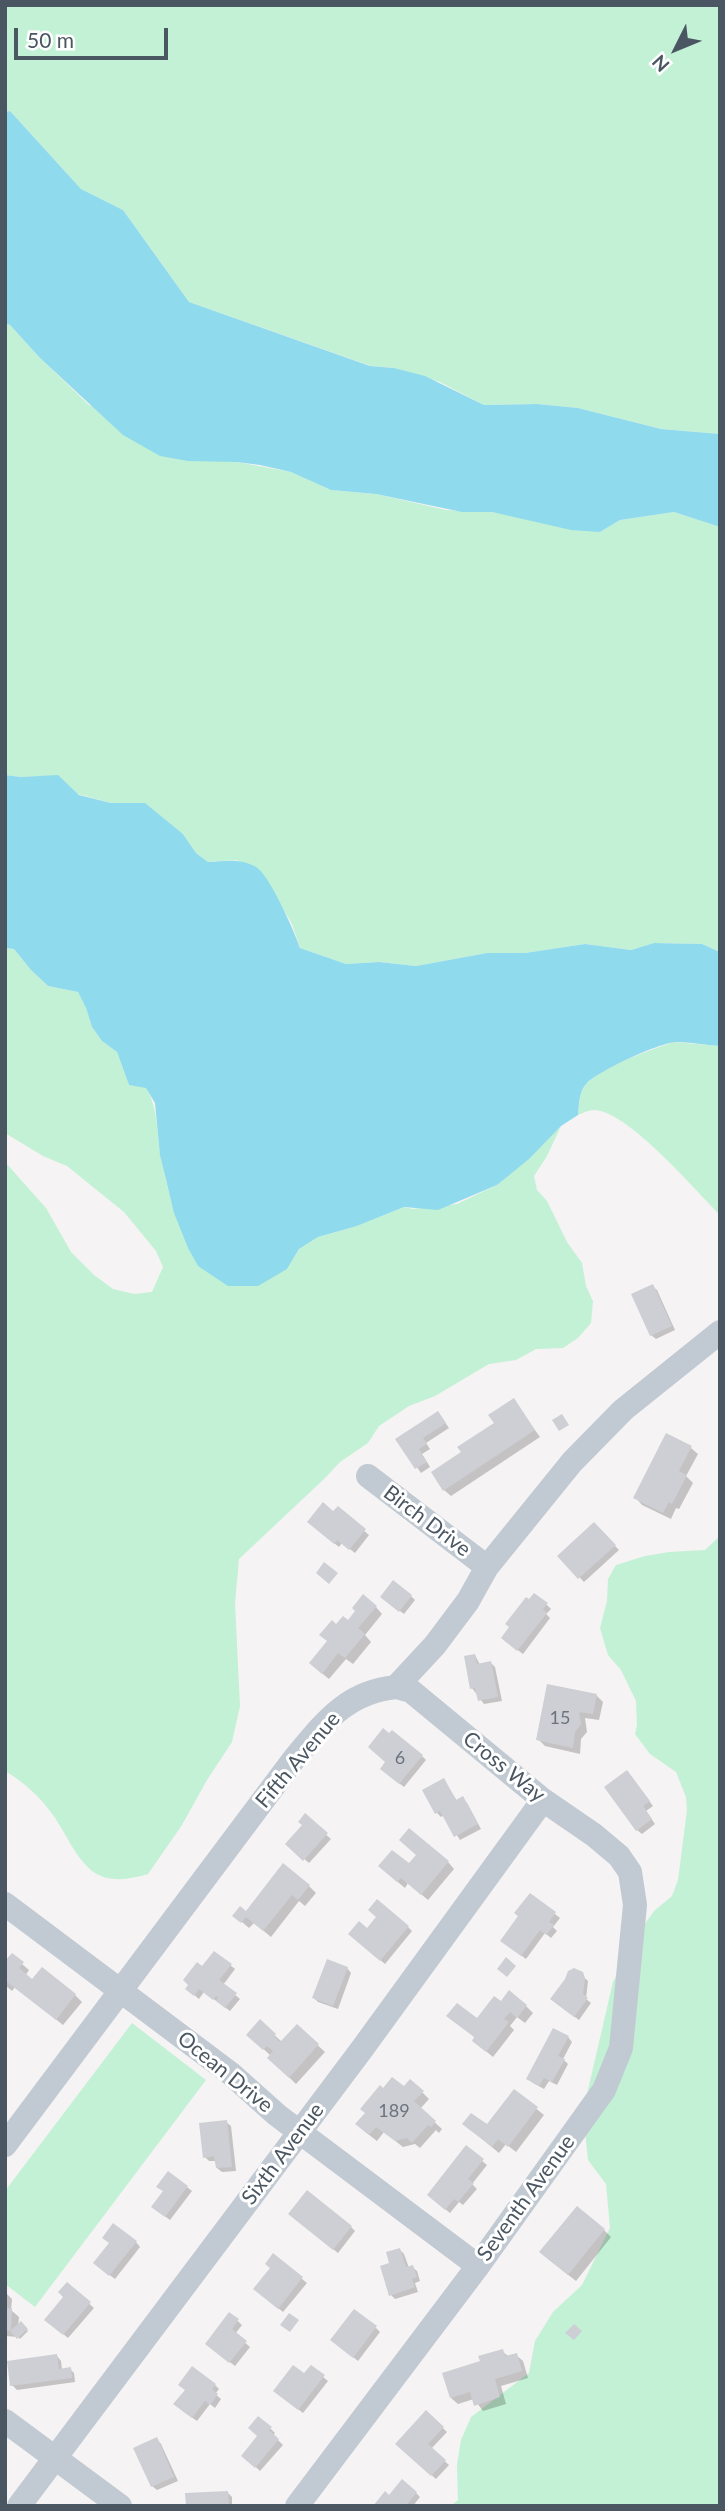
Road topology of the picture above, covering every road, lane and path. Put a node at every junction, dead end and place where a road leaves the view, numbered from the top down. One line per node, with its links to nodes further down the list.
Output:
1 (720, 1332): 3 (street)
2 (368, 1476): 3 (street, Birch Drive)
3 (487, 1567): 4 (street)
4 (396, 1687): 5 (street, Cross Way); 8 (street, Fifth Avenue)
5 (543, 1800): 6 (street, Cross Way); 9 (street, Sixth Avenue)
6 (611, 1850): 11 (street, Seventh Avenue)
7 (5, 1904): 8 (street, Ocean Drive)
8 (121, 1991): 9 (street, Ocean Drive); 10 (street, Fifth Avenue)
9 (299, 2132): 11 (street, Ocean Drive); 13 (street, Sixth Avenue)
10 (5, 2145)
11 (478, 2266): 16 (street, Seventh Avenue)
12 (5, 2421): 13 (street)
13 (55, 2457): 14 (street, Sixth Avenue); 15 (street)
14 (19, 2506)
15 (120, 2506)
16 (297, 2506)

